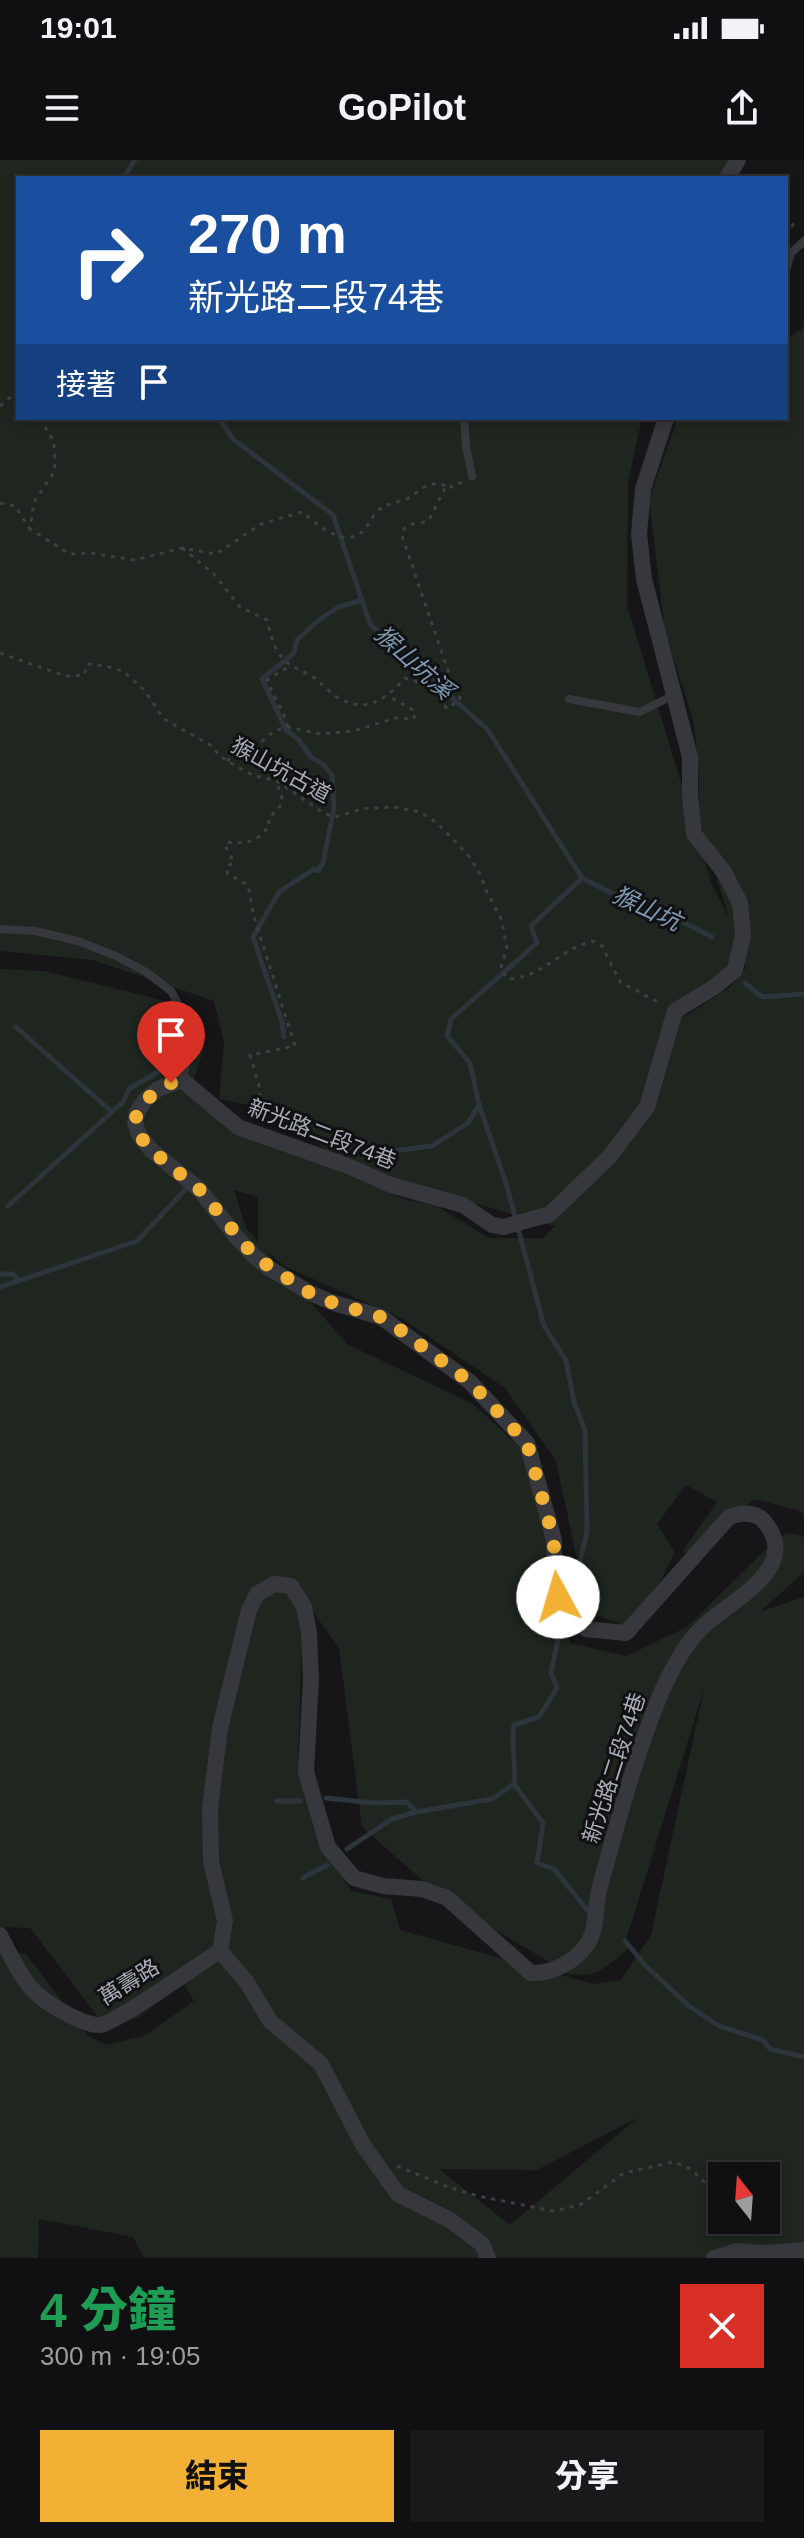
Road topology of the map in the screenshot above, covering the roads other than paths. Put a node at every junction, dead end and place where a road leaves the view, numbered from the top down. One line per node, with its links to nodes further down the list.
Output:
1 (804, 241): 2 (lane)
2 (788, 263)
3 (464, 420): 5 (lane)
4 (665, 420): 6 (street)
5 (472, 476)
6 (675, 695): 7 (lane); 9 (street, 新光路二段74巷)
7 (569, 699)
8 (0, 929): 9 (lane)
9 (182, 1080): 11 (street, 新光路二段74巷)
10 (0, 1935): 11 (street, 萬壽路)
11 (220, 1951): 13 (street)
12 (804, 2250): 14 (street)
13 (488, 2258)
14 (714, 2258)

